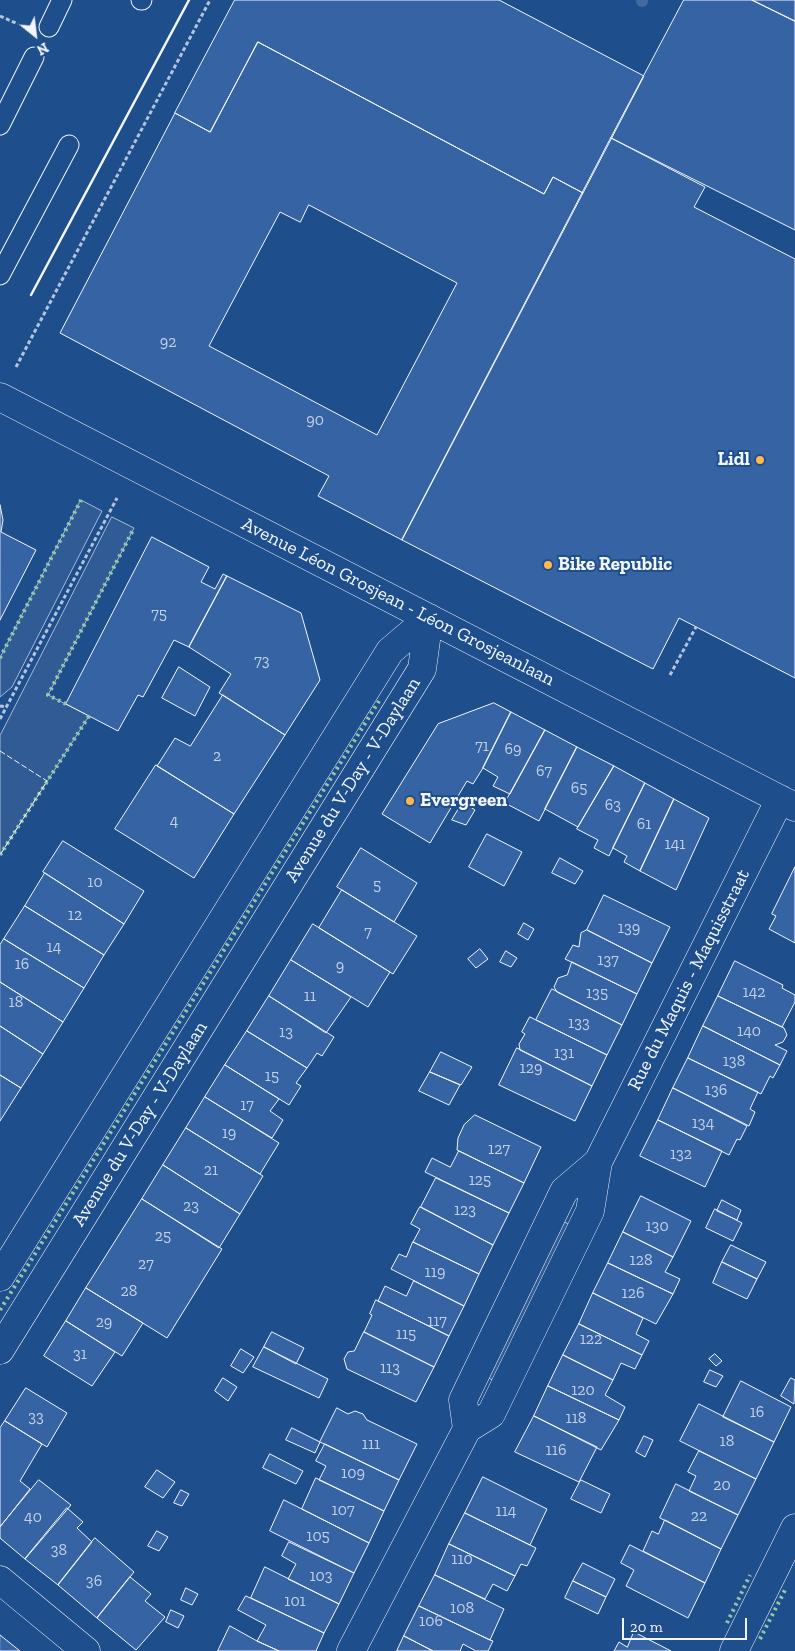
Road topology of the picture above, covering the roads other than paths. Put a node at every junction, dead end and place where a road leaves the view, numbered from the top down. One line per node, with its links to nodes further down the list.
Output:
1 (62, 0): 2 (lane)
2 (48, 27)
3 (34, 57): 4 (lane)
4 (0, 125)
5 (69, 145): 6 (lane)
6 (0, 275)
7 (0, 397): 8 (street, Avenue Léon Grosjean - Léon Grosjeanlaan)
8 (429, 618): 9 (street, Avenue Léon Grosjean - Léon Grosjeanlaan); 10 (street, Avenue du V-Day - V-Daylaan); 11 (street, Avenue du V-Day - V-Daylaan)
9 (787, 803): 15 (street, Rue du Maquis - Maquisstraat)
10 (0, 1277)
11 (0, 1350)
12 (795, 1528): 16 (street)
13 (0, 1580): 14 (street)
14 (86, 1651)
15 (351, 1651)
16 (734, 1651)

